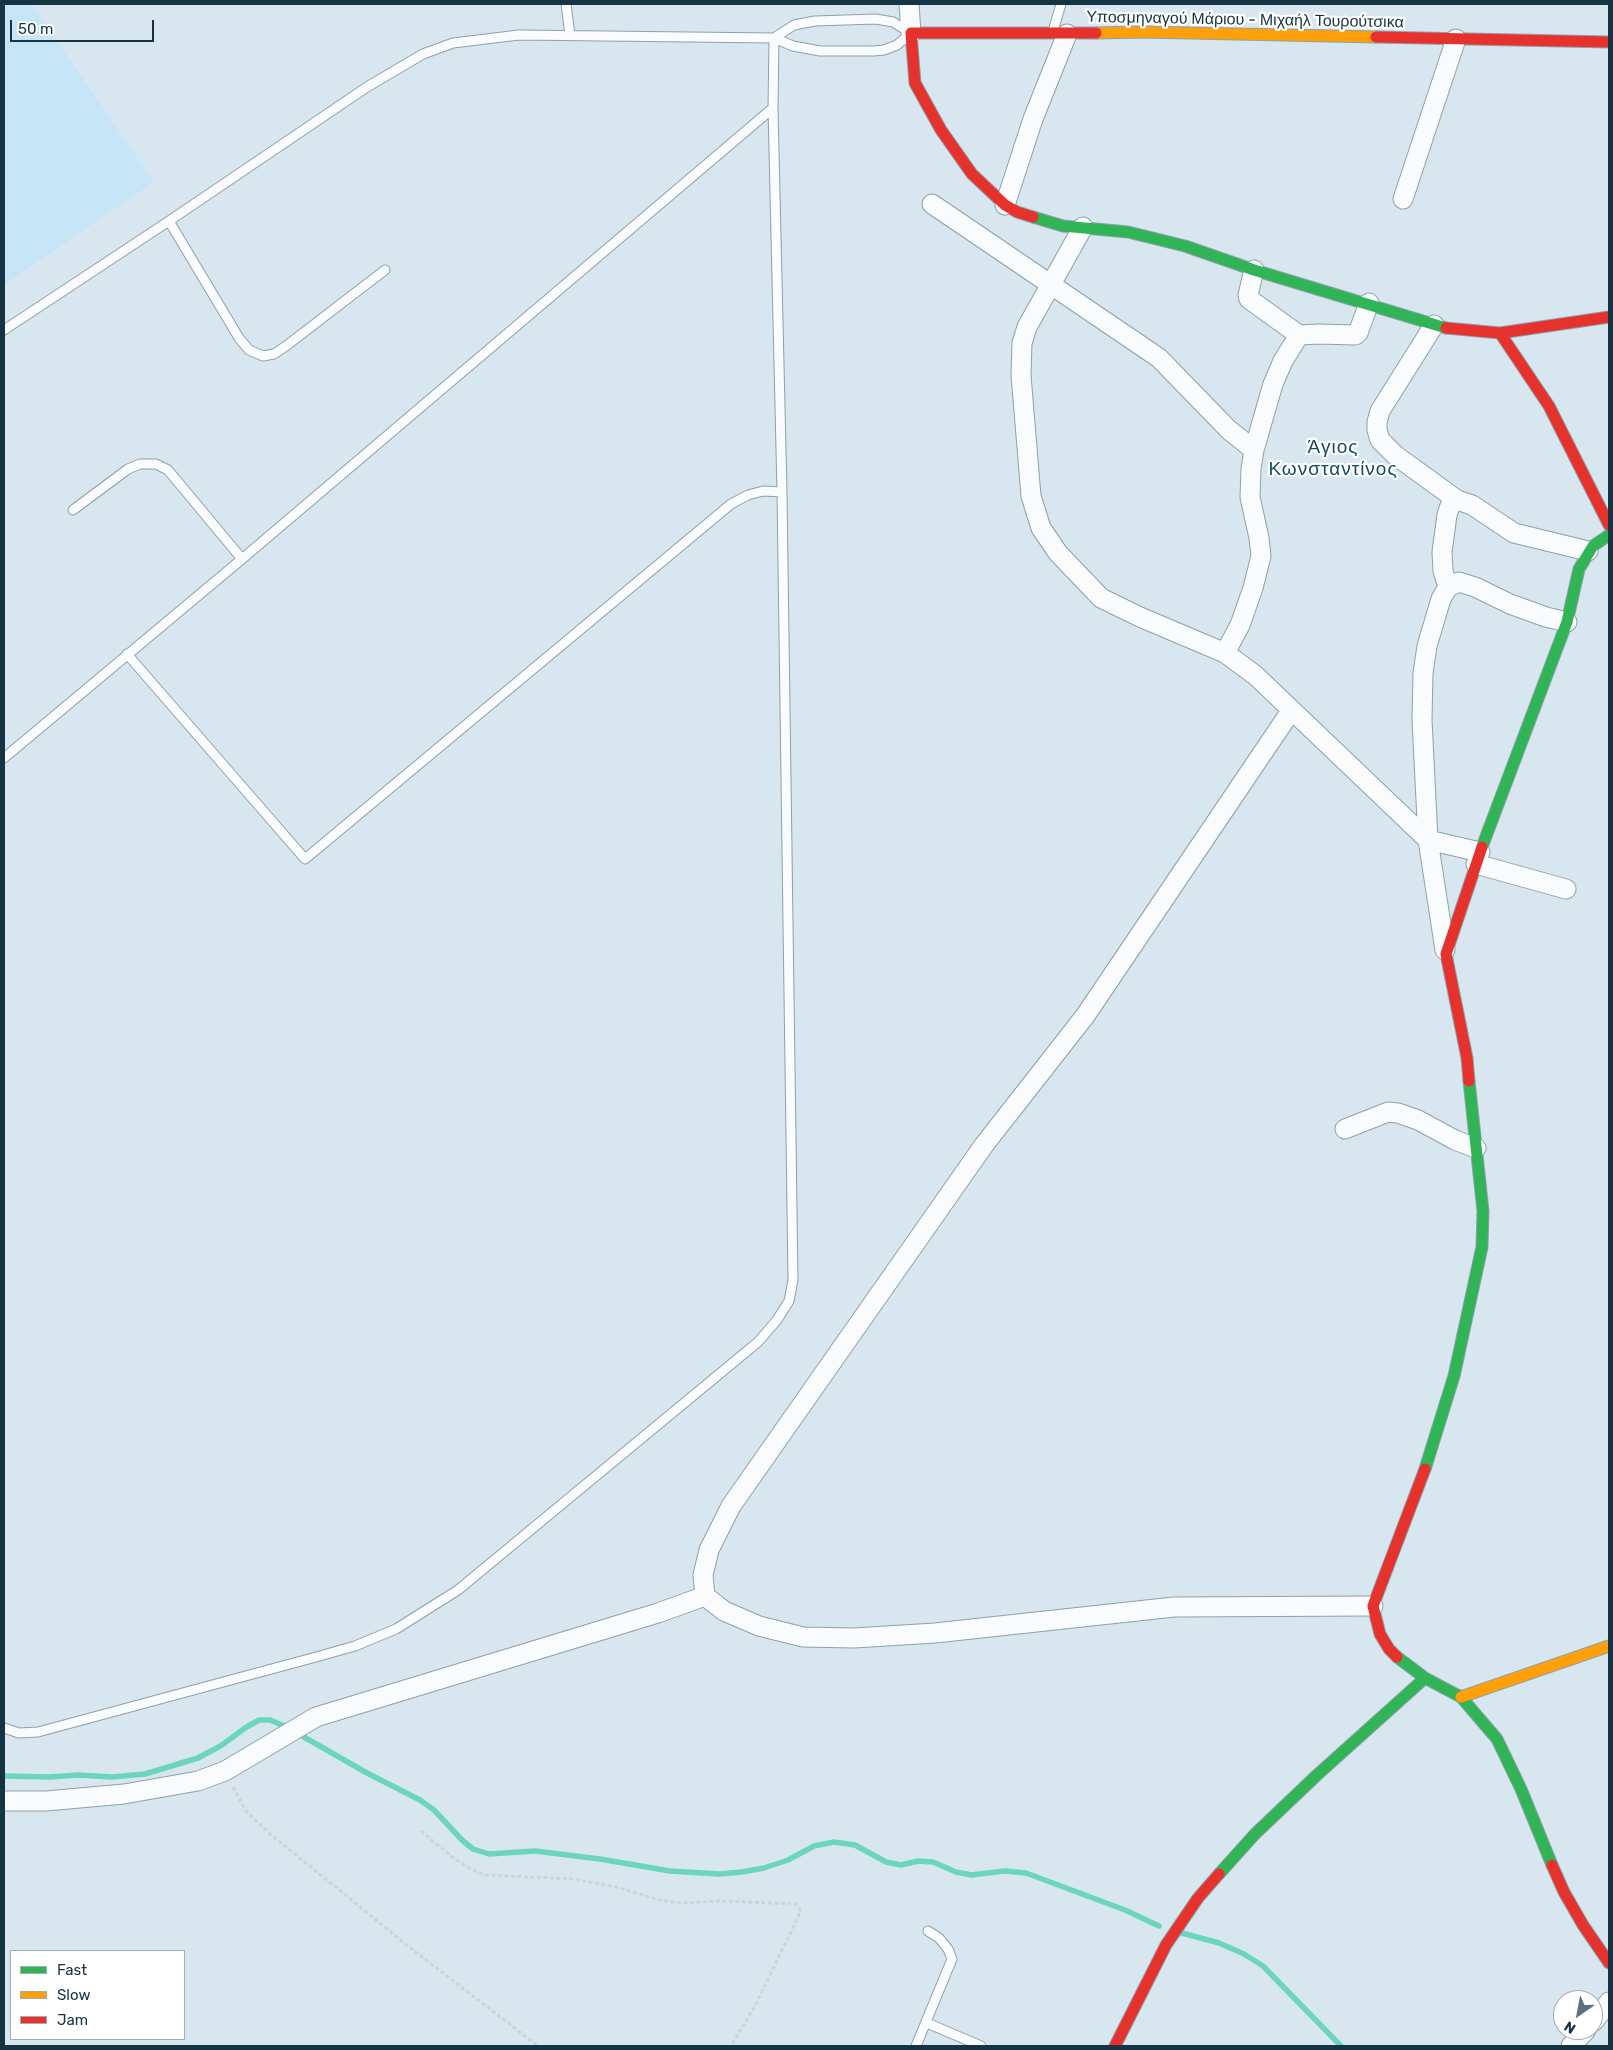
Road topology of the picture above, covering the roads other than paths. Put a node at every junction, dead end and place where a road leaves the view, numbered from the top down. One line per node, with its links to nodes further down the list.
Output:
1 (566, 4): 6 (lane)
2 (909, 4): 4 (street)
3 (1061, 4): 5 (lane)
4 (911, 33): 5 (street, Υποσμηναγού Μάριου - Μιχαήλ Τουρούτσικα); 7 (lane); 7 (lane); 13 (street)
5 (1060, 34): 8 (street, Υποσμηναγού Μάριου - Μιχαήλ Τουρούτσικα); 13 (street)
6 (570, 35): 7 (lane); 14 (lane)
7 (774, 38): 10 (lane)
8 (1456, 39): 9 (street, Υποσμηναγού Μάριου - Μιχαήλ Τουρούτσικα); 11 (street)
9 (1609, 42)
10 (773, 108): 26 (lane); 32 (lane)
11 (1403, 199)
12 (932, 204): 18 (street)
13 (1005, 205): 15 (street)
14 (169, 221): 16 (lane); 22 (lane)
15 (1083, 227): 17 (street); 18 (street)
16 (385, 270)
17 (1254, 270): 19 (street); 24 (street)
18 (1052, 284): 25 (street); 36 (street)
19 (1369, 303): 21 (street); 24 (street)
20 (1609, 317): 23 (street)
21 (1434, 325): 23 (street); 27 (street)
22 (4, 330)
23 (1500, 333): 29 (street)
24 (1299, 336): 25 (street)
25 (1254, 450): 36 (street)
26 (782, 492): 35 (lane); 50 (lane)
27 (1456, 500): 31 (street); 33 (street)
28 (73, 510): 32 (lane)
29 (1609, 525)
30 (1609, 535): 31 (street)
31 (1588, 552): 34 (street)
32 (242, 559): 35 (lane)
33 (1448, 587): 34 (street); 39 (street)
34 (1567, 622): 40 (street)
35 (127, 654): 38 (lane)
36 (1225, 654): 37 (street)
37 (1291, 711): 39 (street); 45 (street)
38 (4, 758)
39 (1428, 840): 40 (street); 42 (street)
40 (1478, 858): 41 (street); 42 (street)
41 (1566, 889)
42 (1446, 954): 44 (street)
43 (1345, 1128): 44 (street)
44 (1476, 1148): 46 (street)
45 (706, 1596): 46 (street); 51 (street)
46 (1373, 1606): 48 (street)
47 (1609, 1646): 49 (street)
48 (1425, 1678): 49 (street); 57 (street)
49 (1461, 1697): 53 (street)
50 (4, 1728)
51 (4, 1801)
52 (928, 1931): 54 (lane)
53 (1609, 1963)
54 (927, 2023): 55 (lane); 56 (lane)
55 (916, 2046)
56 (981, 2046)
57 (1115, 2046)

